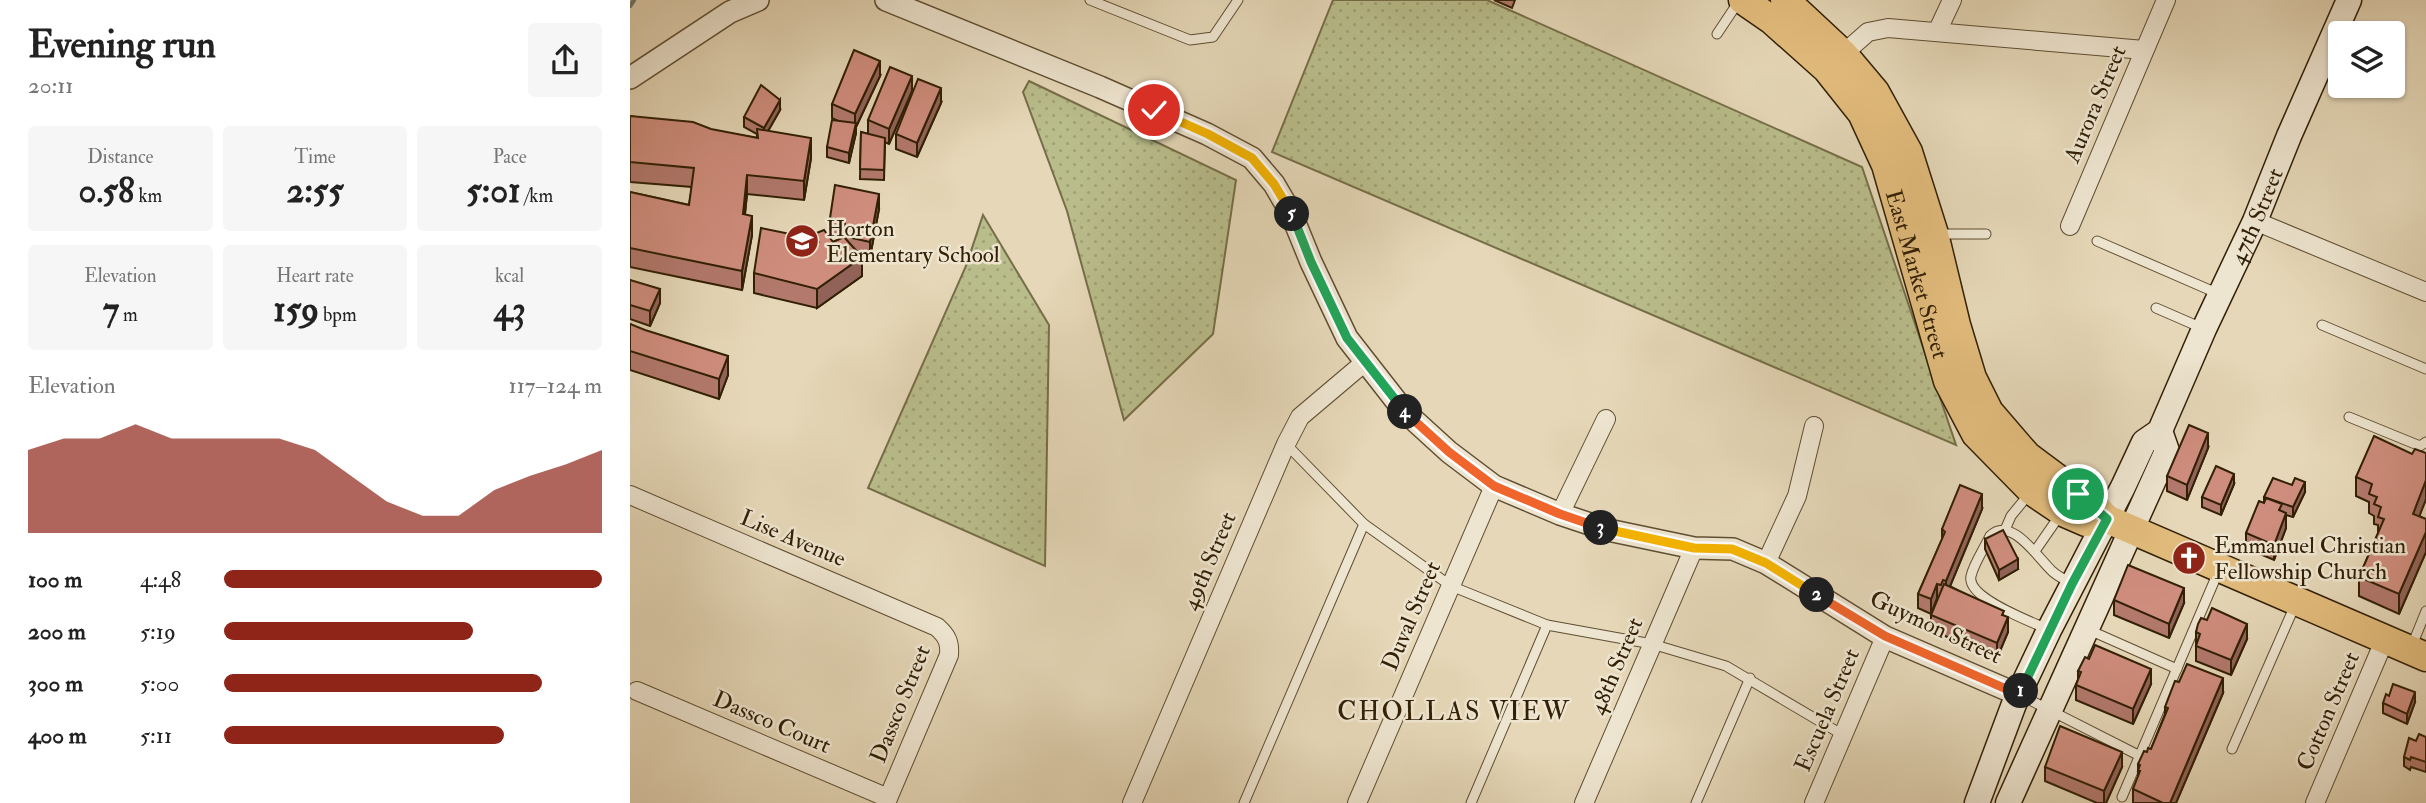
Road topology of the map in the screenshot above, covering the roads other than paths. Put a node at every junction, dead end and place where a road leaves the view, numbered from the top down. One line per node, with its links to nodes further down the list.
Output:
1 (758, 0): 14 (street)
2 (886, 0): 25 (street, Guymon Street)
3 (1090, 0): 4 (lane)
4 (1238, 0)
5 (1743, 0): 11 (lane); 13 (main road); 33 (main road, East Market Street)
6 (1785, 0): 13 (main road, East Market Street)
7 (1952, 0): 10 (street)
8 (2166, 0): 12 (street, Aurora Street)
9 (2349, 0): 15 (main road, 47th Street)
10 (1937, 32): 12 (street); 13 (street)
11 (1717, 34)
12 (2144, 50): 16 (street, Aurora Street)
13 (1843, 54): 18 (main road, East Market Street)
14 (630, 78)
15 (2255, 221): 20 (street); 21 (main road, 47th Street)
16 (2070, 226)
17 (1986, 233): 18 (lane)
18 (1934, 234): 38 (main road, East Market Street)
19 (2097, 241): 21 (lane)
20 (2426, 292)
21 (2221, 295): 24 (main road, 47th Street)
22 (2157, 308): 24 (lane)
23 (2322, 325): 26 (lane)
24 (2204, 329): 38 (main road, 47th Street)
25 (1365, 362): 31 (street, 49th Street); 32 (street, Guymon Street)
26 (2426, 369)
27 (2349, 417): 30 (lane)
28 (1606, 419): 36 (street)
29 (1814, 426): 42 (street)
30 (2426, 442)
31 (1286, 444): 37 (lane); 65 (street, 49th Street)
32 (1494, 486): 36 (street, Guymon Street); 45 (street, Duval Street)
33 (2032, 491): 35 (main road, East Market Street); 39 (lane)
34 (630, 495): 49 (street, Lise Avenue)
35 (2063, 512): 38 (main road, East Market Street); 41 (lane)
36 (1560, 514): 40 (street, Guymon Street)
37 (1364, 524): 45 (lane); 66 (lane)
38 (2120, 524): 43 (main road, East Market Street); 44 (main road, 47th Street); 50 (main road, 47th Street)
39 (2005, 530): 41 (lane); 51 (lane)
40 (1694, 548): 42 (street, Guymon Street); 53 (street, 48th Street)
41 (2035, 551): 44 (lane)
42 (1766, 563): 52 (street, Guymon Street)
43 (2220, 568): 46 (main road, East Market Street); 55 (lane)
44 (2072, 584): 51 (main road, 47th Street)
45 (1451, 586): 48 (lane); 67 (street, Duval Street)
46 (2297, 601): 54 (main road, East Market Street); 61 (lane)
47 (2426, 611): 54 (lane)
48 (1547, 625): 53 (lane); 68 (lane)
49 (937, 627): 64 (street, Dassco Street)
50 (2087, 629): 55 (lane); 59 (main road, 47th Street)
51 (2049, 631): 58 (main road, 47th Street)
52 (1885, 636): 58 (street, Guymon Street); 60 (street, Escuela Street)
53 (1652, 645): 56 (lane); 69 (street, 48th Street)
54 (2407, 648): 74 (street, Cotton Street)
55 (2177, 668): 62 (lane)
56 (1750, 678): 60 (lane); 70 (lane)
57 (637, 691): 64 (street, Dassco Court)
58 (2020, 695): 59 (lane); 72 (main road, 47th Street)
59 (2050, 710): 62 (lane); 73 (main road, 47th Street)
60 (1843, 735): 71 (street, Escuela Street)
61 (2231, 749)
62 (2140, 756): 63 (lane)
63 (2122, 797)
64 (887, 801)
65 (1132, 803)
66 (1244, 803)
67 (1357, 803)
68 (1471, 803)
69 (1584, 803)
70 (1696, 803)
71 (1814, 803)
72 (1977, 803)
73 (2008, 803)
74 (2315, 803)

